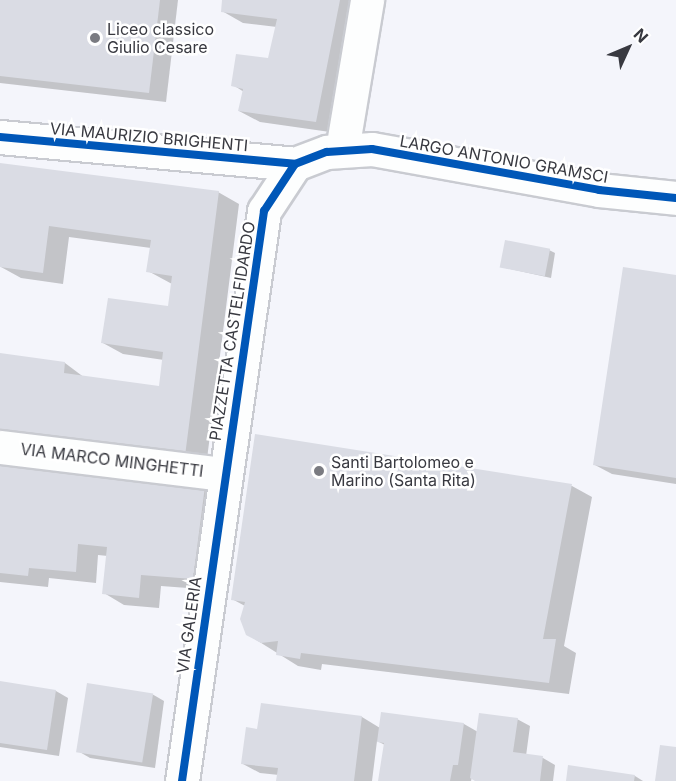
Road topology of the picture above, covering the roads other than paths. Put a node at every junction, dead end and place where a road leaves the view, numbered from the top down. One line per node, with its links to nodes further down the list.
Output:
1 (367, 0): 3 (street)
2 (0, 137): 4 (street, VIA MAURIZIO BRIGHENTI)
3 (334, 151): 4 (street); 5 (street, LARGO ANTONIO GRAMSCI)
4 (295, 164): 7 (street, PIAZZETTA CASTELFIDARDO)
5 (676, 198)
6 (0, 447): 7 (street, VIA MARCO MINGHETTI)
7 (224, 474): 8 (street, VIA GALERIA)
8 (182, 781)

